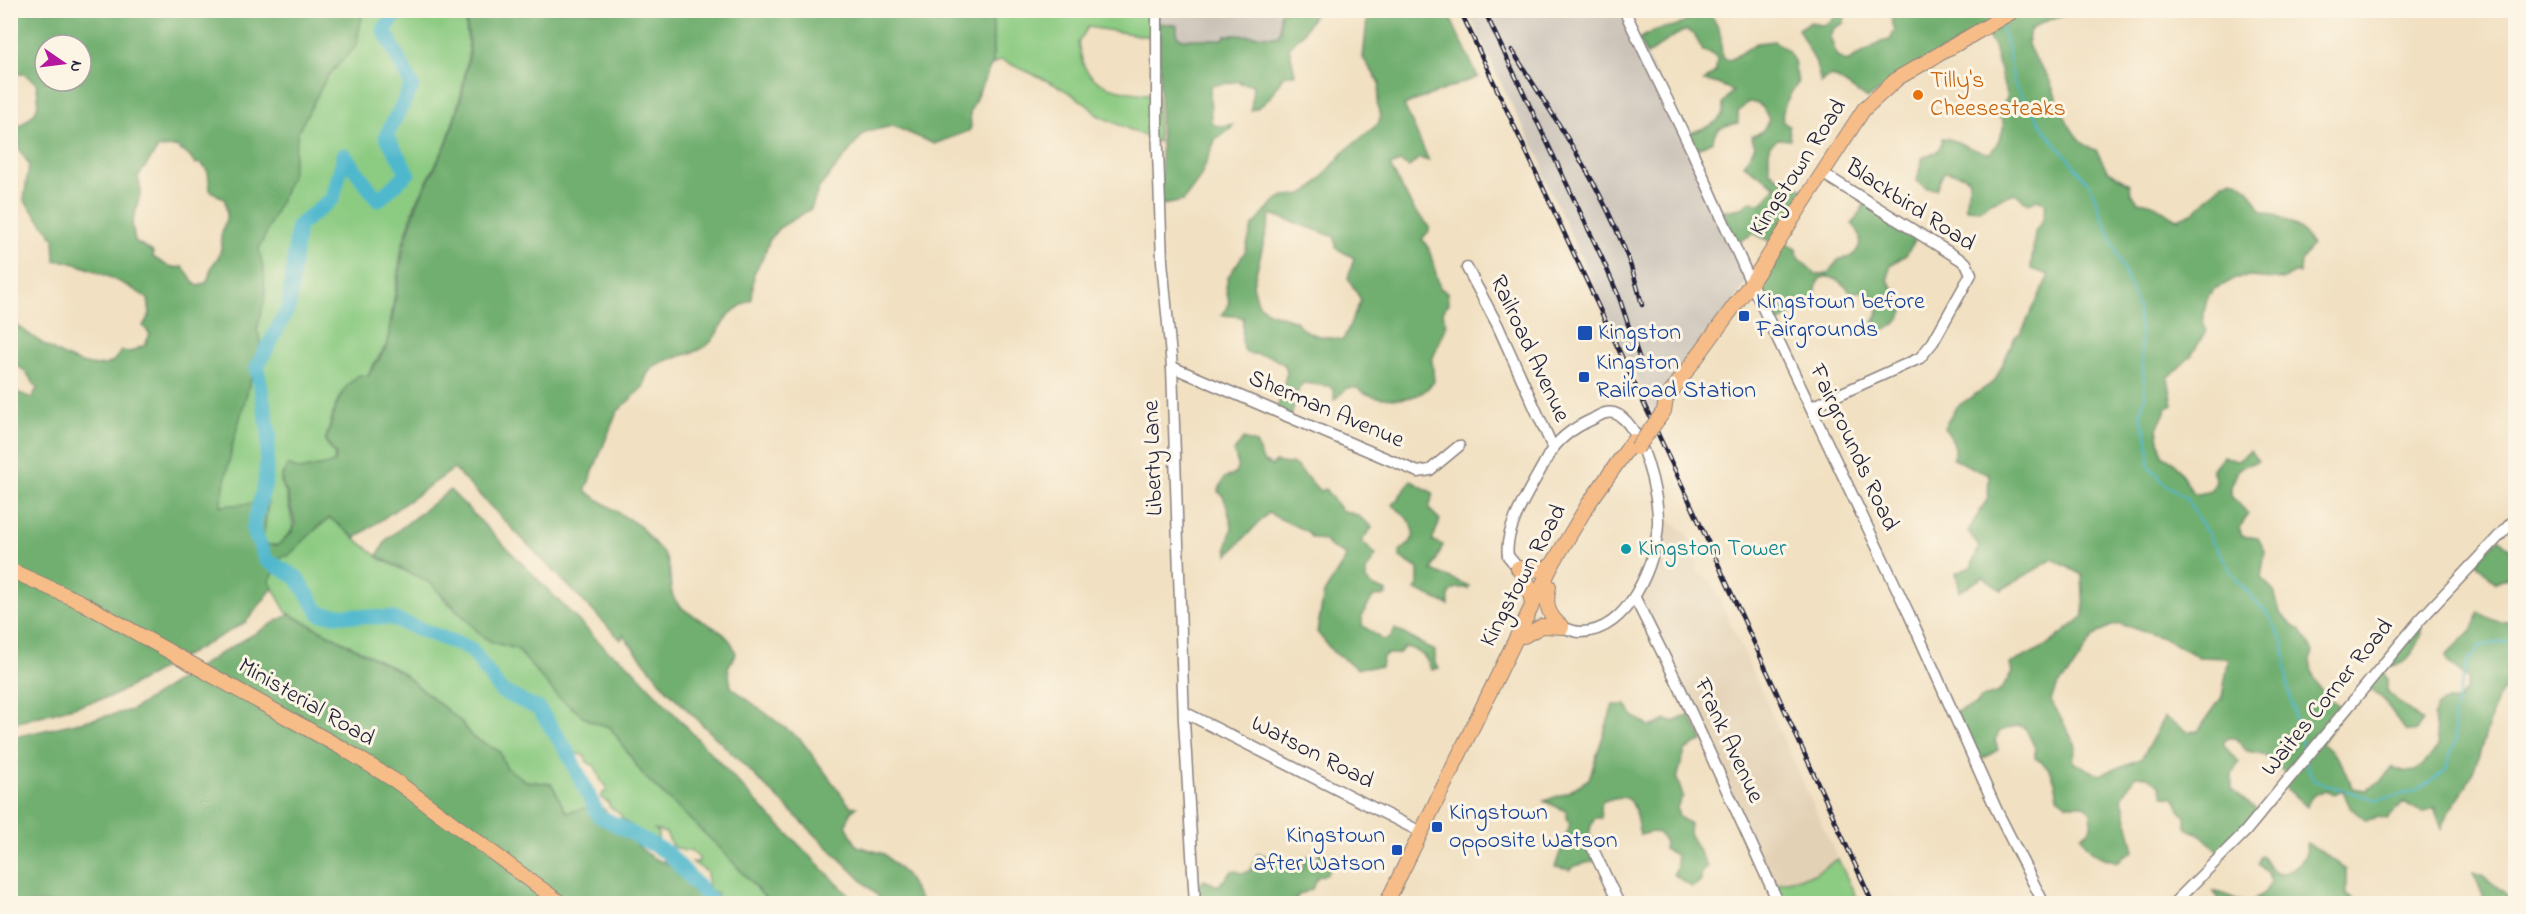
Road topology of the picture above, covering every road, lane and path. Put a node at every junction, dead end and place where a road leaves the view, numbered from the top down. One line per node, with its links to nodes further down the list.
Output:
1 (1157, 10): 7 (street, Liberty Lane)
2 (1624, 10): 6 (street, Fairgrounds Road)
3 (2014, 10): 4 (main road, Kingstown Road)
4 (1822, 173): 6 (main road, Kingstown Road); 8 (street, Blackbird Road)
5 (1467, 268): 11 (street, Railroad Avenue)
6 (1751, 283): 8 (street, Fairgrounds Road); 9 (main road, Kingstown Road)
7 (1172, 367): 10 (street, Sherman Avenue); 21 (street, Liberty Lane)
8 (1811, 407): 30 (street, Fairgrounds Road)
9 (1635, 444): 13 (main road, Kingstown Road); 16 (main road, Kingstown Road)
10 (1459, 446)
11 (1553, 448): 14 (street); 17 (street)
12 (2516, 518): 31 (street, Waites Corner Road)
13 (1552, 565): 14 (main road); 18 (main road, Kingstown Road)
14 (1518, 568): 18 (main road)
15 (10, 570): 25 (main road, Ministerial Road)
16 (1550, 586): 19 (main road); 20 (main road, Kingstown Road)
17 (1635, 598): 19 (street); 29 (street, Frank Avenue)
18 (1532, 603): 22 (main road, Kingstown Road)
19 (1563, 627): 20 (main road)
20 (1524, 636): 22 (main road, Kingstown Road)
21 (1184, 712): 23 (street, Watson Road); 26 (street, Liberty Lane)
22 (1459, 755): 23 (main road, Kingstown Road)
23 (1421, 831): 27 (main road, Kingstown Road)
24 (1589, 841): 28 (street)
25 (562, 903)
26 (1195, 903)
27 (1386, 903)
28 (1619, 903)
29 (1779, 903)
30 (2044, 903)
31 (2173, 903)

